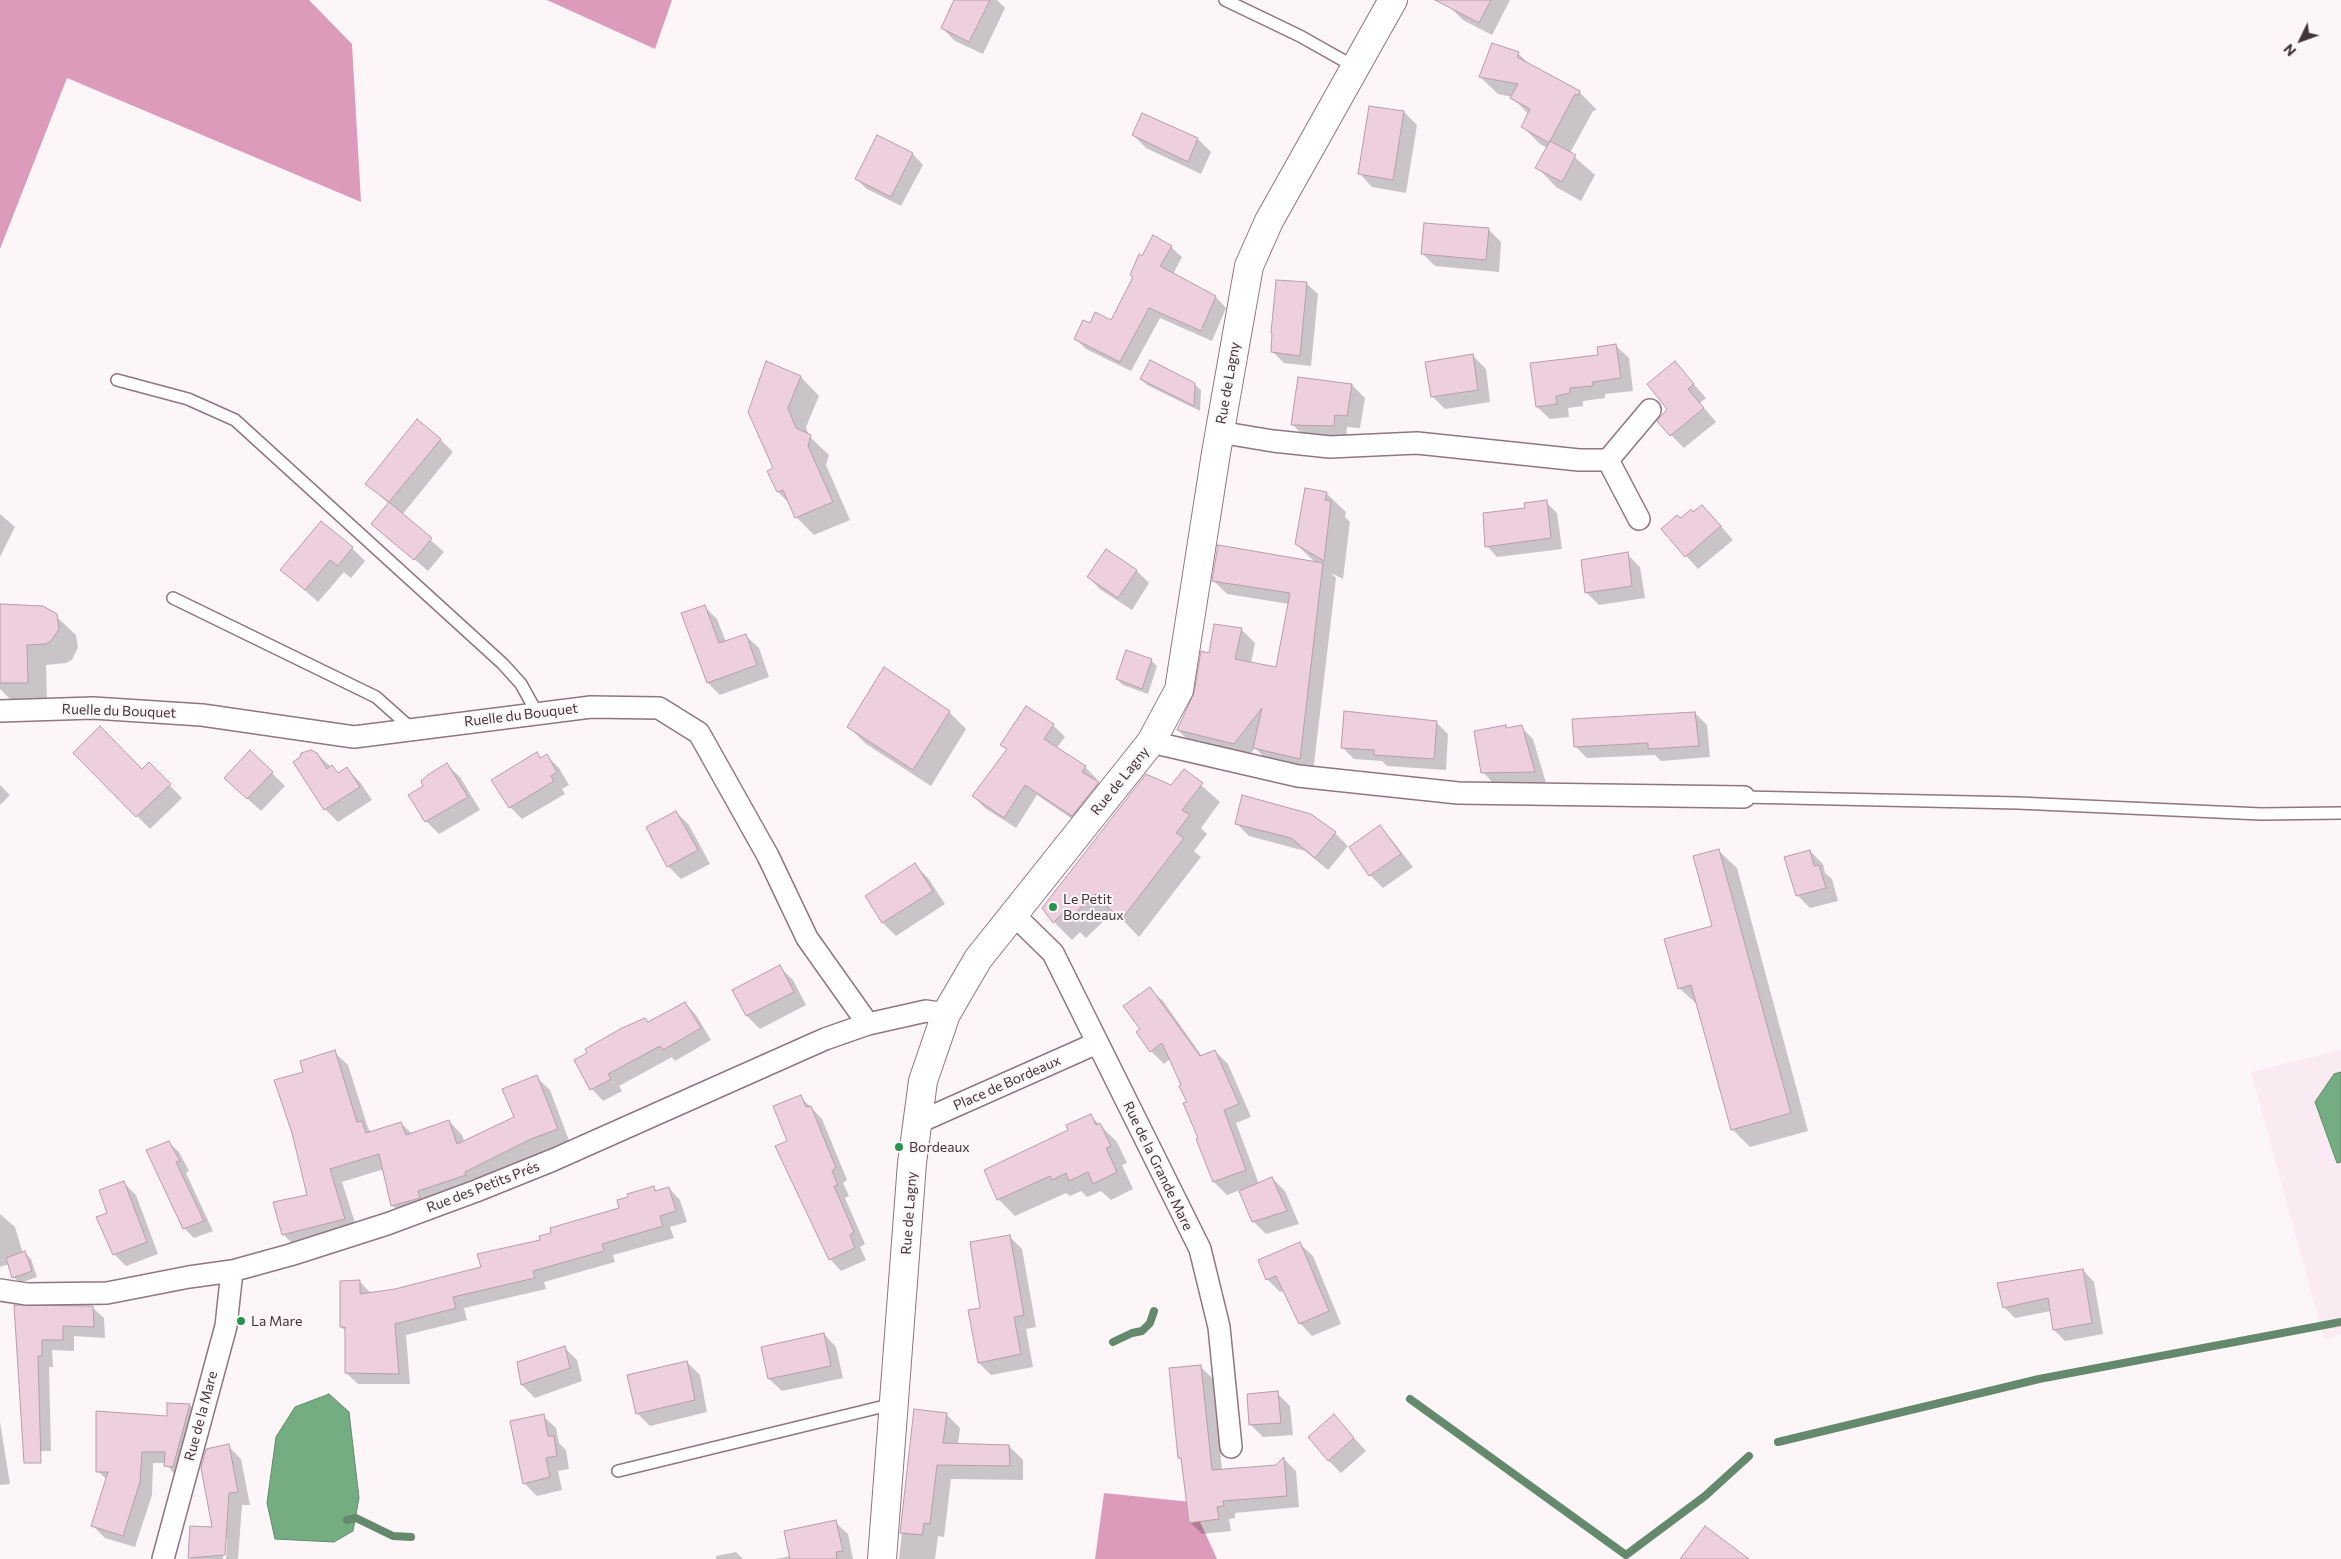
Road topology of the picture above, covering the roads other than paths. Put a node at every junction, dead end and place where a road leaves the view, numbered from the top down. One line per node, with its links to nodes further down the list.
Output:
1 (1226, 0): 3 (lane)
2 (1393, 0): 3 (main road, Rue de Lagny)
3 (1355, 67): 6 (main road, Rue de Lagny)
4 (117, 380): 11 (lane)
5 (1650, 410): 7 (street)
6 (1219, 432): 7 (street); 13 (main road, Rue de Lagny)
7 (1608, 460): 8 (street)
8 (1639, 519)
9 (173, 598): 12 (lane)
10 (0, 711): 12 (street, Ruelle du Bouquet)
11 (537, 713): 12 (street, Ruelle du Bouquet); 18 (street, Ruelle du Bouquet)
12 (412, 729)
13 (1152, 742): 14 (street); 16 (main road, Rue de Lagny)
14 (1744, 797): 15 (lane)
15 (2341, 814)
16 (1013, 914): 17 (main road, Rue de Lagny); 19 (street, Rue de la Grande Mare)
17 (946, 1014): 18 (street, Rue des Petits Prés); 20 (main road, Rue de Lagny)
18 (868, 1024): 21 (street, Rue des Petits Prés)
19 (1097, 1043): 20 (street, Place de Bordeaux); 24 (street, Rue de la Grande Mare)
20 (916, 1123): 23 (main road, Rue de Lagny)
21 (232, 1271): 22 (street, Rue des Petits Prés); 26 (street, Rue de la Mare)
22 (0, 1290)
23 (895, 1403): 25 (lane); 27 (main road, Rue de Lagny)
24 (1231, 1447)
25 (618, 1470)
26 (162, 1559)
27 (882, 1559)

